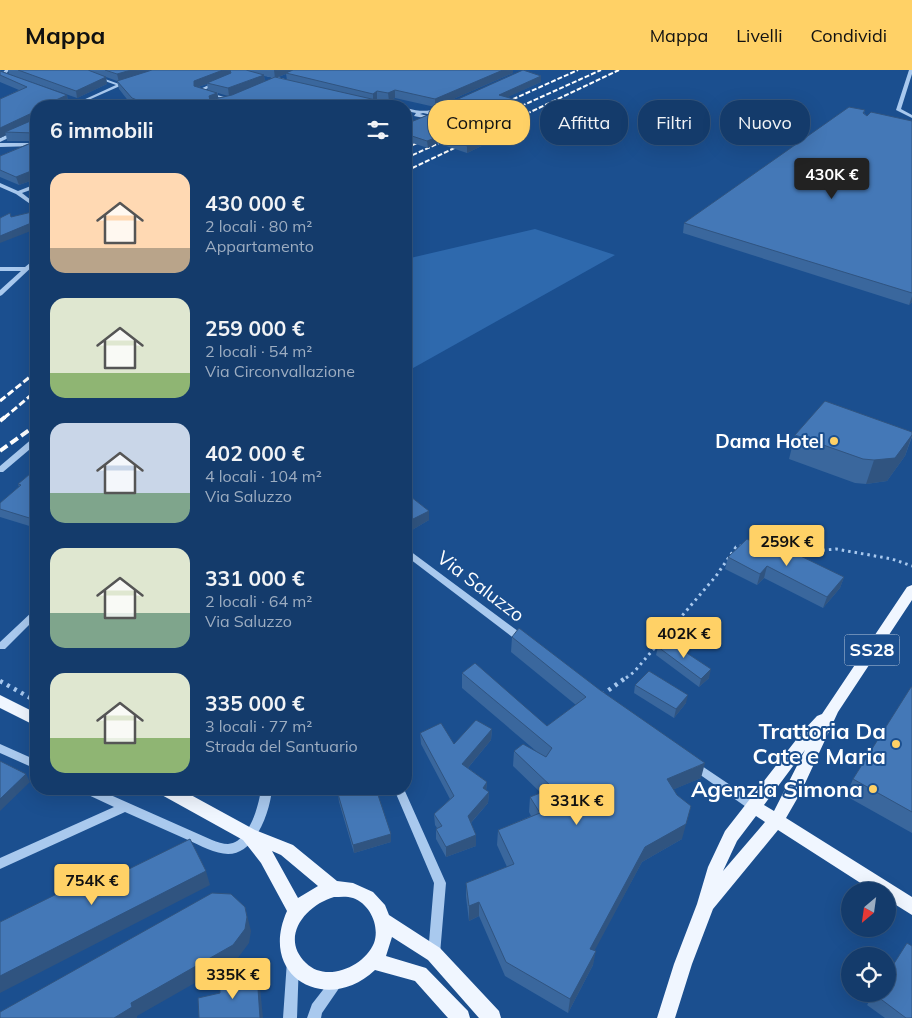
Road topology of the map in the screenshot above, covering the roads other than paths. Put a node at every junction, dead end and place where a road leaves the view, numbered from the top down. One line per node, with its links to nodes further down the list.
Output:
1 (7, 70): 10 (street)
2 (76, 70): 12 (street)
3 (245, 70): 7 (street)
4 (912, 70): 19 (street)
5 (235, 72): 11 (street)
6 (291, 77): 7 (street)
7 (284, 79): 11 (street); 11 (street)
8 (134, 80): 12 (street)
9 (223, 81): 16 (street)
10 (21, 82)
11 (277, 82)
12 (119, 85): 15 (street)
13 (237, 97): 16 (street)
14 (467, 97): 18 (street)
15 (86, 100)
16 (230, 100)
17 (412, 112): 18 (street)
18 (418, 115): 20 (street)
19 (912, 117)
20 (413, 121)
21 (30, 126): 22 (street)
22 (0, 140)
23 (0, 145): 24 (street)
24 (30, 145)
25 (0, 185): 27 (street)
26 (30, 188): 27 (street)
27 (18, 193): 28 (street)
28 (30, 202)
29 (30, 266): 31 (street)
30 (0, 269): 31 (street)
31 (27, 269): 32 (street)
32 (0, 293)
33 (30, 445): 34 (street)
34 (0, 470)
35 (412, 556): 38 (street, Via Saluzzo)
36 (912, 590): 41 (main road, SS28)
37 (30, 619): 39 (street)
38 (529, 645)
39 (2, 646)
40 (0, 701): 42 (main road)
41 (832, 709): 51 (main road, SS28); 52 (main road, SS28)
42 (30, 717)
43 (0, 748): 45 (street)
44 (684, 757): 51 (street)
45 (30, 762)
46 (99, 795): 50 (street)
47 (177, 795): 53 (main road)
48 (266, 795): 53 (street)
49 (402, 795): 62 (street)
50 (124, 806): 53 (street); 54 (street)
51 (753, 806): 52 (main road); 58 (main road, SS28)
52 (776, 821): 55 (main road); 58 (main road, SS28)
53 (249, 835): 56 (main road); 60 (main road)
54 (0, 864)
55 (873, 882)
56 (334, 889): 60 (main road); 61 (main road)
57 (896, 897): 59 (main road)
58 (706, 904): 66 (main road, SS28)
59 (912, 907)
60 (296, 911): 63 (main road)
61 (383, 921): 62 (main road); 64 (main road)
62 (434, 954): 70 (main road)
63 (293, 961): 65 (main road); 67 (street)
64 (373, 961): 65 (main road); 69 (main road)
65 (339, 980): 68 (street)
66 (665, 1014)
67 (290, 1018)
68 (314, 1018)
69 (461, 1018)
70 (492, 1018)

